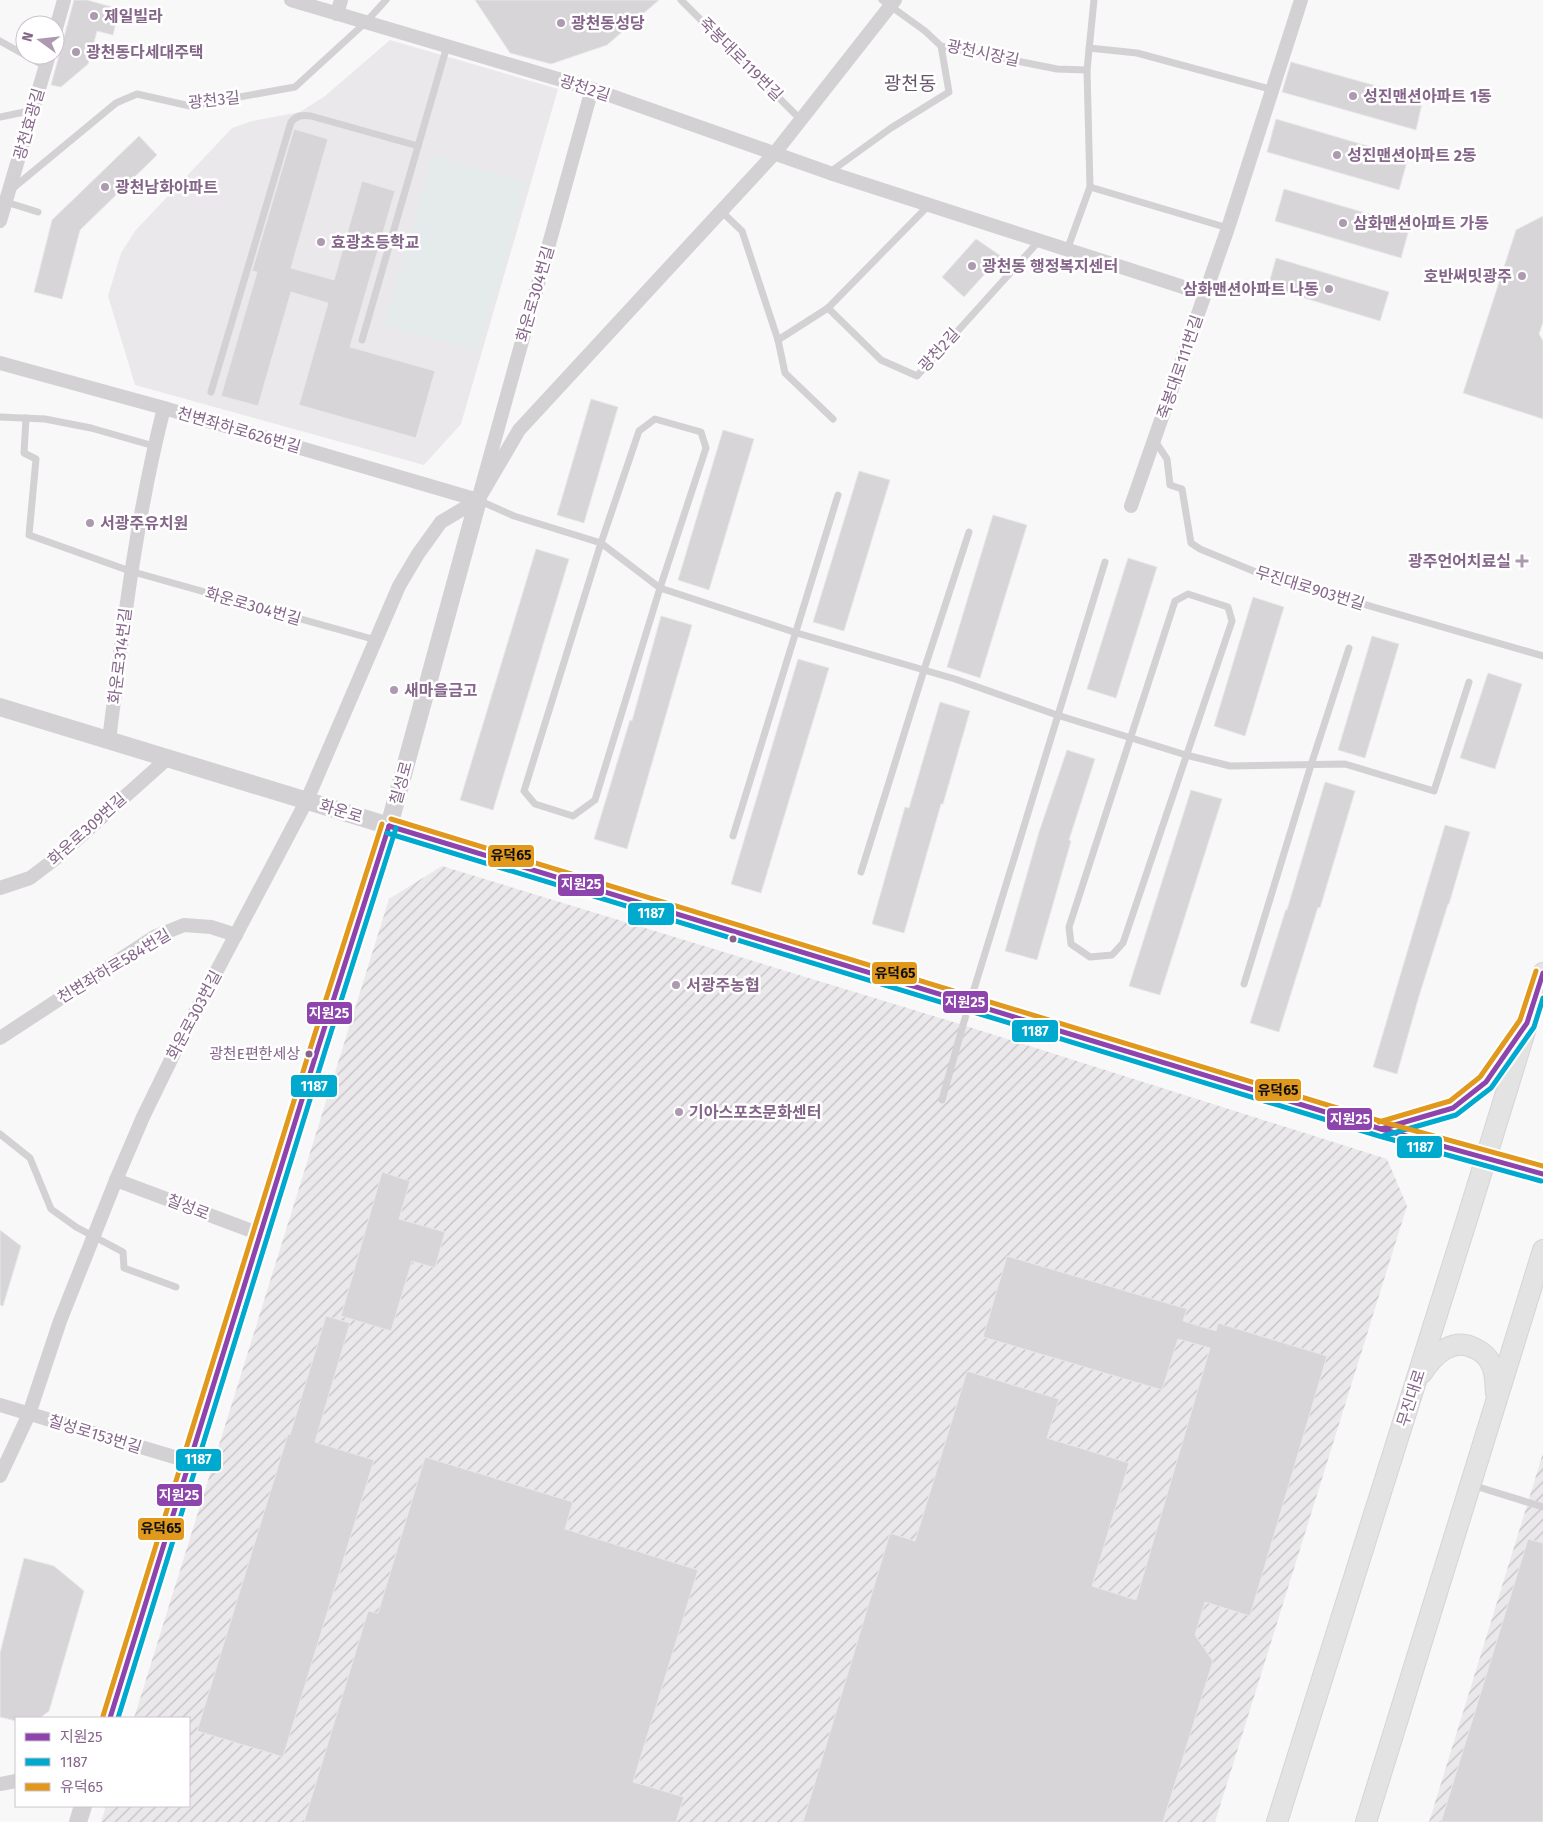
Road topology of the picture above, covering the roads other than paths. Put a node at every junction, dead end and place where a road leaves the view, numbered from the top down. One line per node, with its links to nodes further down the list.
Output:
1 (64, 0): 9 (street)
2 (291, 0): 8 (street, 광천2길)
3 (386, 0): 10 (lane, 광천3길)
4 (681, 0): 22 (lane, 죽봉대로119번길)
5 (1094, 0): 14 (lane)
6 (1301, 0): 19 (street, 죽봉대로111번길)
7 (889, 2): 13 (lane, 광천시장길); 22 (street)
8 (339, 7): 10 (street, 광천2길)
9 (60, 15)
10 (366, 22): 12 (street, 광천2길); 27 (lane, 광천3길)
11 (0, 41): 15 (lane)
12 (447, 46): 18 (street, 광천2길); 23 (lane)
13 (941, 46): 17 (lane, 광천시장길); 25 (lane)
14 (1089, 48): 17 (lane); 19 (lane)
15 (15, 49)
16 (46, 65): 20 (street, 광천효광길)
17 (1087, 70): 26 (lane)
18 (592, 89): 24 (street, 광천2길); 48 (street, 화운로304번길)
19 (1273, 90): 32 (street, 죽봉대로111번길)
20 (34, 110): 21 (lane); 27 (street, 광천효광길)
21 (0, 117)
22 (800, 119): 24 (street)
23 (418, 146): 37 (lane); 40 (lane)
24 (774, 154): 25 (street, 광천2길); 30 (street)
25 (830, 172): 28 (street, 광천2길)
26 (1090, 187): 32 (lane); 34 (lane)
27 (8, 196): 29 (lane); 31 (street, 광천효광길)
28 (929, 205): 33 (street, 광천2길); 36 (lane)
29 (38, 212)
30 (722, 212): 38 (lane); 48 (street)
31 (0, 221)
32 (1228, 228): 35 (street, 죽봉대로111번길)
33 (1038, 241): 34 (street, 광천2길); 36 (lane, 광천2길)
34 (1067, 250): 35 (street, 광천2길)
35 (1205, 294): 45 (street, 죽봉대로111번길)
36 (828, 308): 38 (lane)
37 (362, 340)
38 (778, 340): 44 (lane)
39 (0, 363): 41 (street, 천변좌하로626번길)
40 (211, 392)
41 (164, 408): 46 (street, 화운로314번길); 48 (street, 천변좌하로626번길)
42 (0, 417): 43 (lane)
43 (26, 418): 46 (lane); 53 (lane)
44 (833, 419)
45 (1154, 441): 49 (street, 죽봉대로111번길); 58 (lane, 무진대로903번길)
46 (154, 446): 53 (street, 화운로314번길)
47 (838, 496): 55 (lane)
48 (478, 500): 51 (lane); 56 (street); 69 (street, 칠성로)
49 (1132, 506)
50 (969, 532): 59 (lane)
51 (601, 543): 54 (lane); 54 (lane); 54 (lane)
52 (1105, 562): 62 (lane)
53 (130, 571): 56 (lane, 화운로304번길); 64 (street, 화운로314번길)
54 (660, 588): 55 (lane)
55 (796, 633): 59 (lane); 70 (lane)
56 (376, 640): 68 (street)
57 (1349, 648): 67 (lane)
58 (1543, 656)
59 (924, 670): 62 (lane); 71 (lane)
60 (1469, 682): 67 (lane)
61 (0, 707): 64 (street, 화운로)
62 (1057, 715): 63 (lane); 76 (lane)
63 (1130, 738): 65 (lane); 65 (lane); 65 (lane)
64 (109, 740): 66 (street, 화운로)
65 (1186, 755): 67 (lane)
66 (168, 758): 68 (street, 화운로); 72 (street, 화운로309번길)
67 (1311, 765): 75 (lane)
68 (307, 800): 69 (street, 화운로); 73 (street, 화운로303번길)
69 (389, 826): 76 (street, 화운로); 85 (street, 칠성로)
70 (733, 836)
71 (861, 872)
72 (0, 888)
73 (236, 935): 78 (street, 천변좌하로584번길); 84 (street, 화운로303번길)
74 (1543, 973): 77 (main road, 무진대로)
75 (1244, 984)
76 (970, 1003): 79 (lane); 80 (street, 화운로)
77 (1527, 1023): 80 (street); 82 (main road, 무진대로)
78 (0, 1038)
79 (942, 1100)
80 (1382, 1129): 82 (street, 화운로)
81 (0, 1134): 86 (lane)
82 (1485, 1158): 83 (street, 화운로); 89 (main road, 무진대로)
83 (1543, 1174)
84 (116, 1180): 85 (street, 칠성로); 86 (street, 화운로303번길)
85 (260, 1234): 93 (street, 칠성로)
86 (93, 1236): 88 (lane); 92 (street, 화운로303번길)
87 (1543, 1250): 90 (main road)
88 (176, 1287)
89 (1416, 1382): 90 (main road); 102 (main road, 무진대로)
90 (1496, 1400): 95 (main road)
91 (0, 1405): 92 (street, 칠성로153번길)
92 (29, 1414): 93 (street, 칠성로153번길); 94 (street, 화운로303번길)
93 (191, 1462): 97 (street, 칠성로)
94 (0, 1476)
95 (1470, 1485): 96 (lane); 103 (main road)
96 (1543, 1507)
97 (110, 1717)
98 (15, 1781): 99 (street)
99 (0, 1784)
100 (83, 1807): 101 (street)
101 (78, 1822)
102 (1277, 1822)
103 (1366, 1822)

